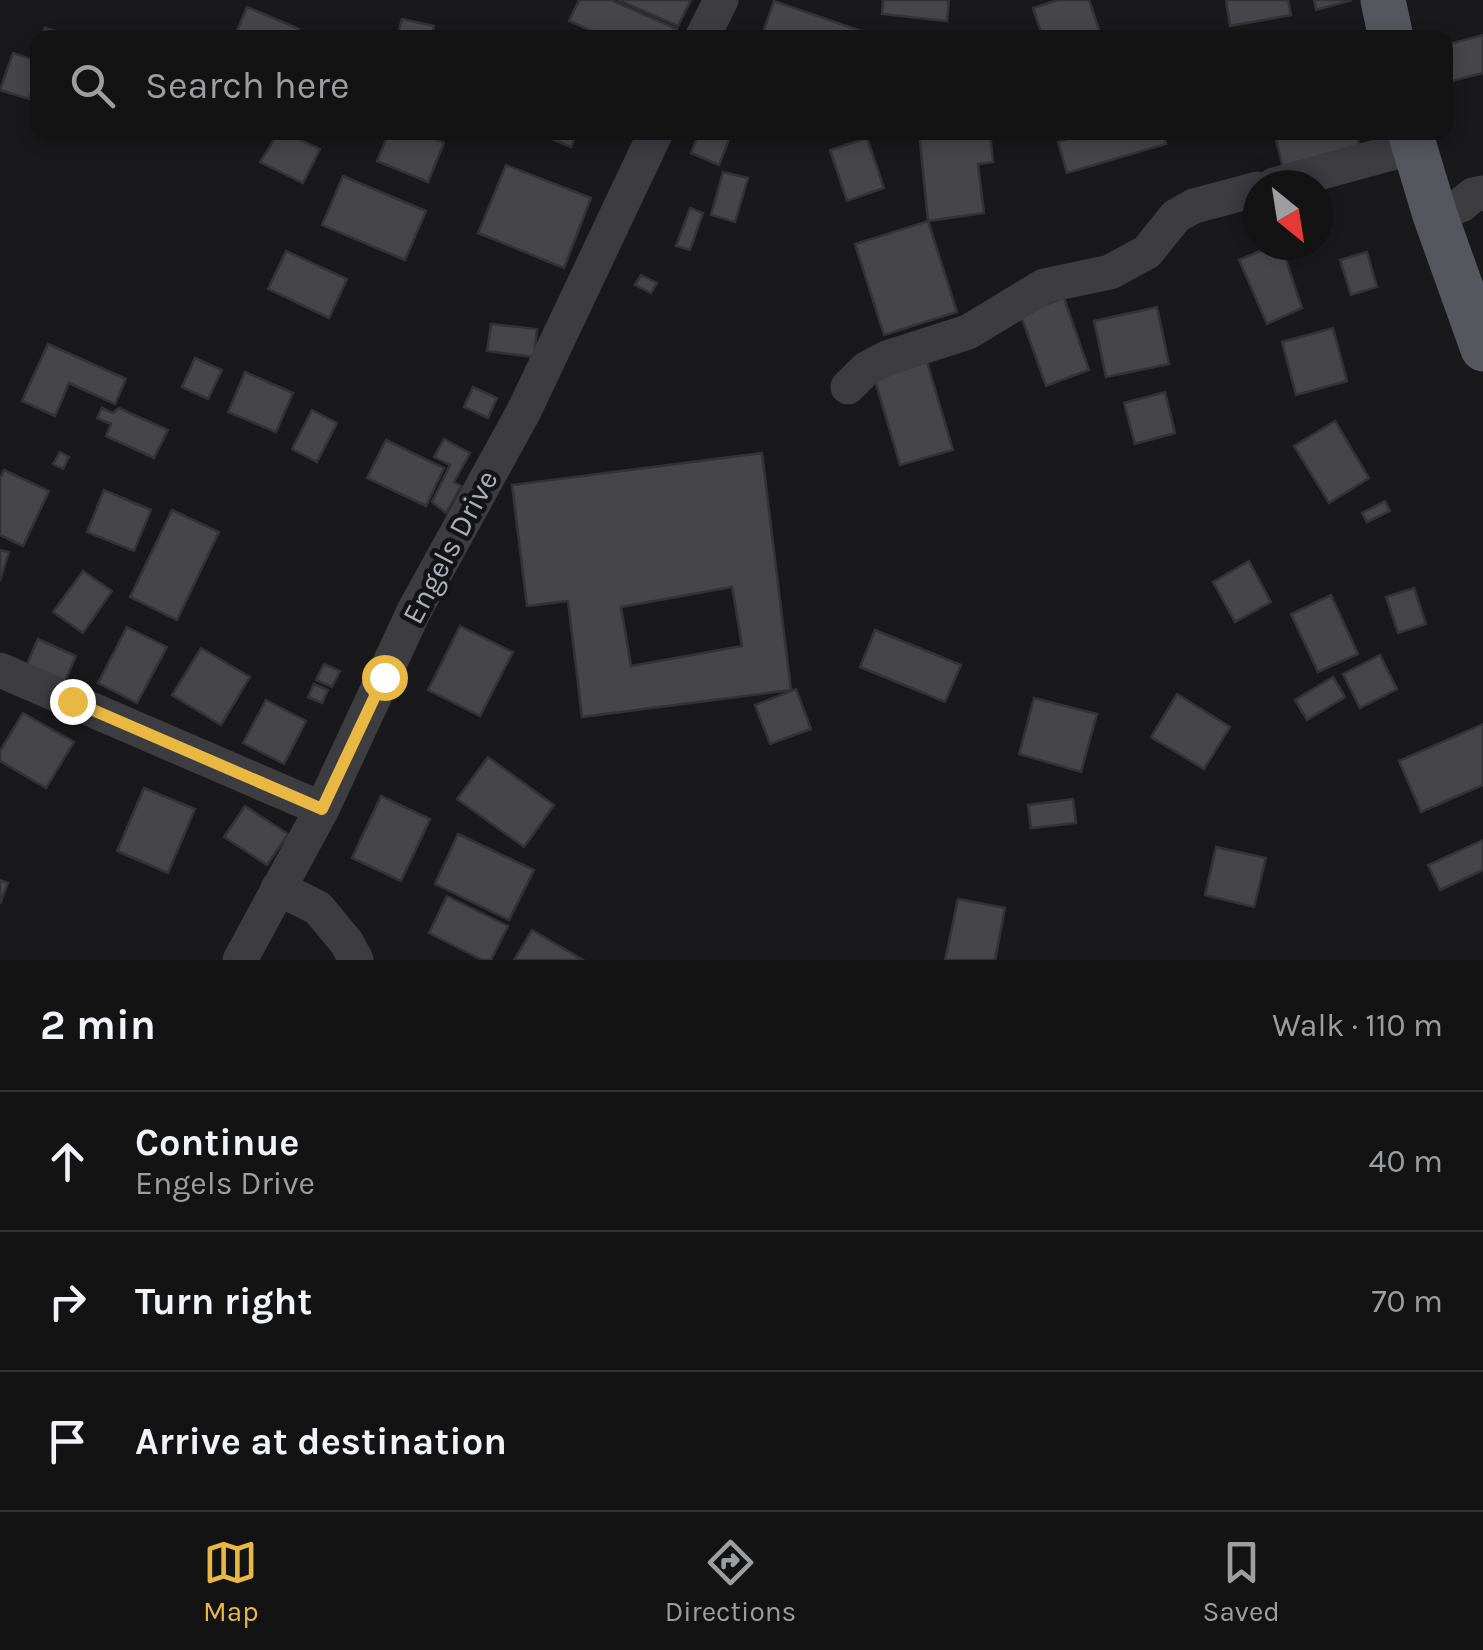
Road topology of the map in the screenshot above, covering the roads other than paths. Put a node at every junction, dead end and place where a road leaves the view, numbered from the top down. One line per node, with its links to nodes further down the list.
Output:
1 (720, 0): 3 (street)
2 (1383, 0): 4 (main road)
3 (706, 30)
4 (1389, 30)
5 (652, 140): 14 (street, Engels Drive)
6 (1412, 140): 7 (street); 10 (main road)
7 (1320, 170)
8 (1243, 193): 12 (street)
9 (1483, 193): 10 (street)
10 (1435, 215): 11 (main road)
11 (1483, 348)
12 (848, 387)
13 (0, 670): 14 (street)
14 (322, 809): 15 (street, Engels Drive)
15 (278, 888): 16 (street, Engels Drive); 17 (street)
16 (240, 960)
17 (356, 960)

